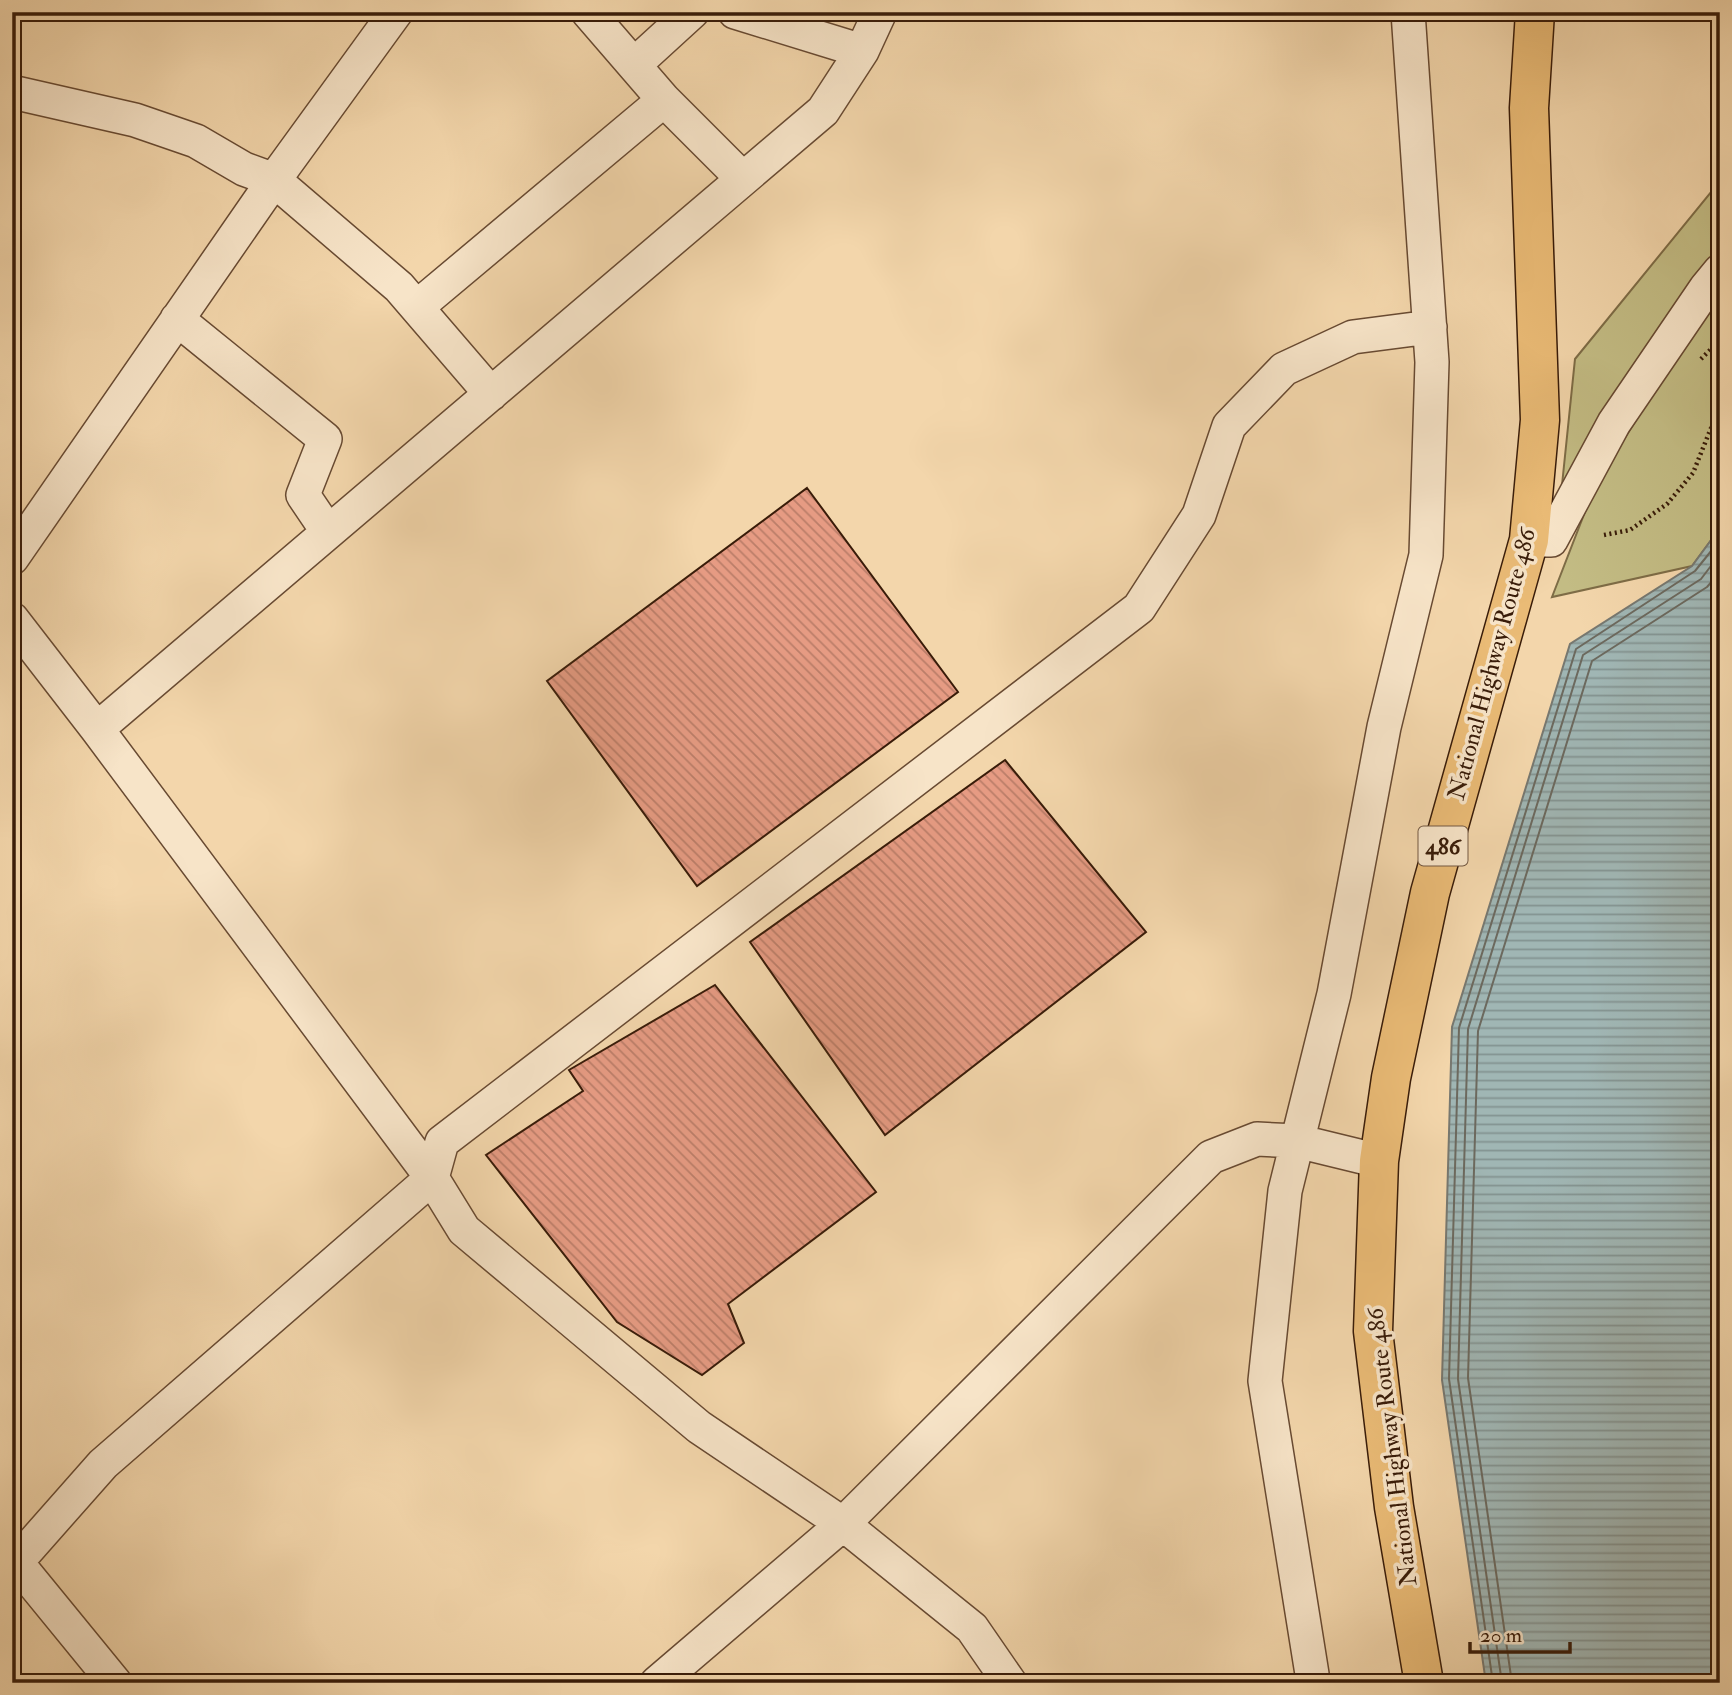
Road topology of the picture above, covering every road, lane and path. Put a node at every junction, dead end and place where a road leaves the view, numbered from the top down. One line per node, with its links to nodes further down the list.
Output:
1 (396, 12): 13 (street)
2 (588, 12): 9 (street)
3 (692, 12): 9 (street)
4 (735, 12): 8 (street)
5 (880, 12): 8 (street)
6 (1408, 12): 17 (street)
7 (1535, 12): 22 (highway, National Highway Route 486 / 486)
8 (862, 51): 12 (street)
9 (634, 65): 11 (street)
10 (12, 92): 13 (street)
11 (664, 100): 12 (street); 15 (street)
12 (743, 179): 18 (street)
13 (274, 180): 15 (street); 16 (street)
14 (1720, 271): 22 (street)
15 (416, 307): 18 (street)
16 (177, 319): 20 (street); 23 (street)
17 (1430, 327): 26 (street); 28 (street)
18 (491, 394): 20 (street)
19 (1720, 399): 21 (path)
20 (328, 532): 25 (street)
21 (1604, 534)
22 (1529, 540): 27 (highway, National Highway Route 486 / 486)
23 (12, 558)
24 (12, 619): 25 (street)
25 (97, 729): 28 (street)
26 (1297, 1141): 27 (street); 29 (street); 34 (street)
27 (1379, 1161): 35 (highway, National Highway Route 486 / 486)
28 (432, 1178): 29 (street); 30 (street)
29 (843, 1524): 32 (street); 33 (street)
30 (14, 1563): 31 (street)
31 (115, 1683)
32 (657, 1683)
33 (1010, 1683)
34 (1311, 1683)
35 (1424, 1683)

